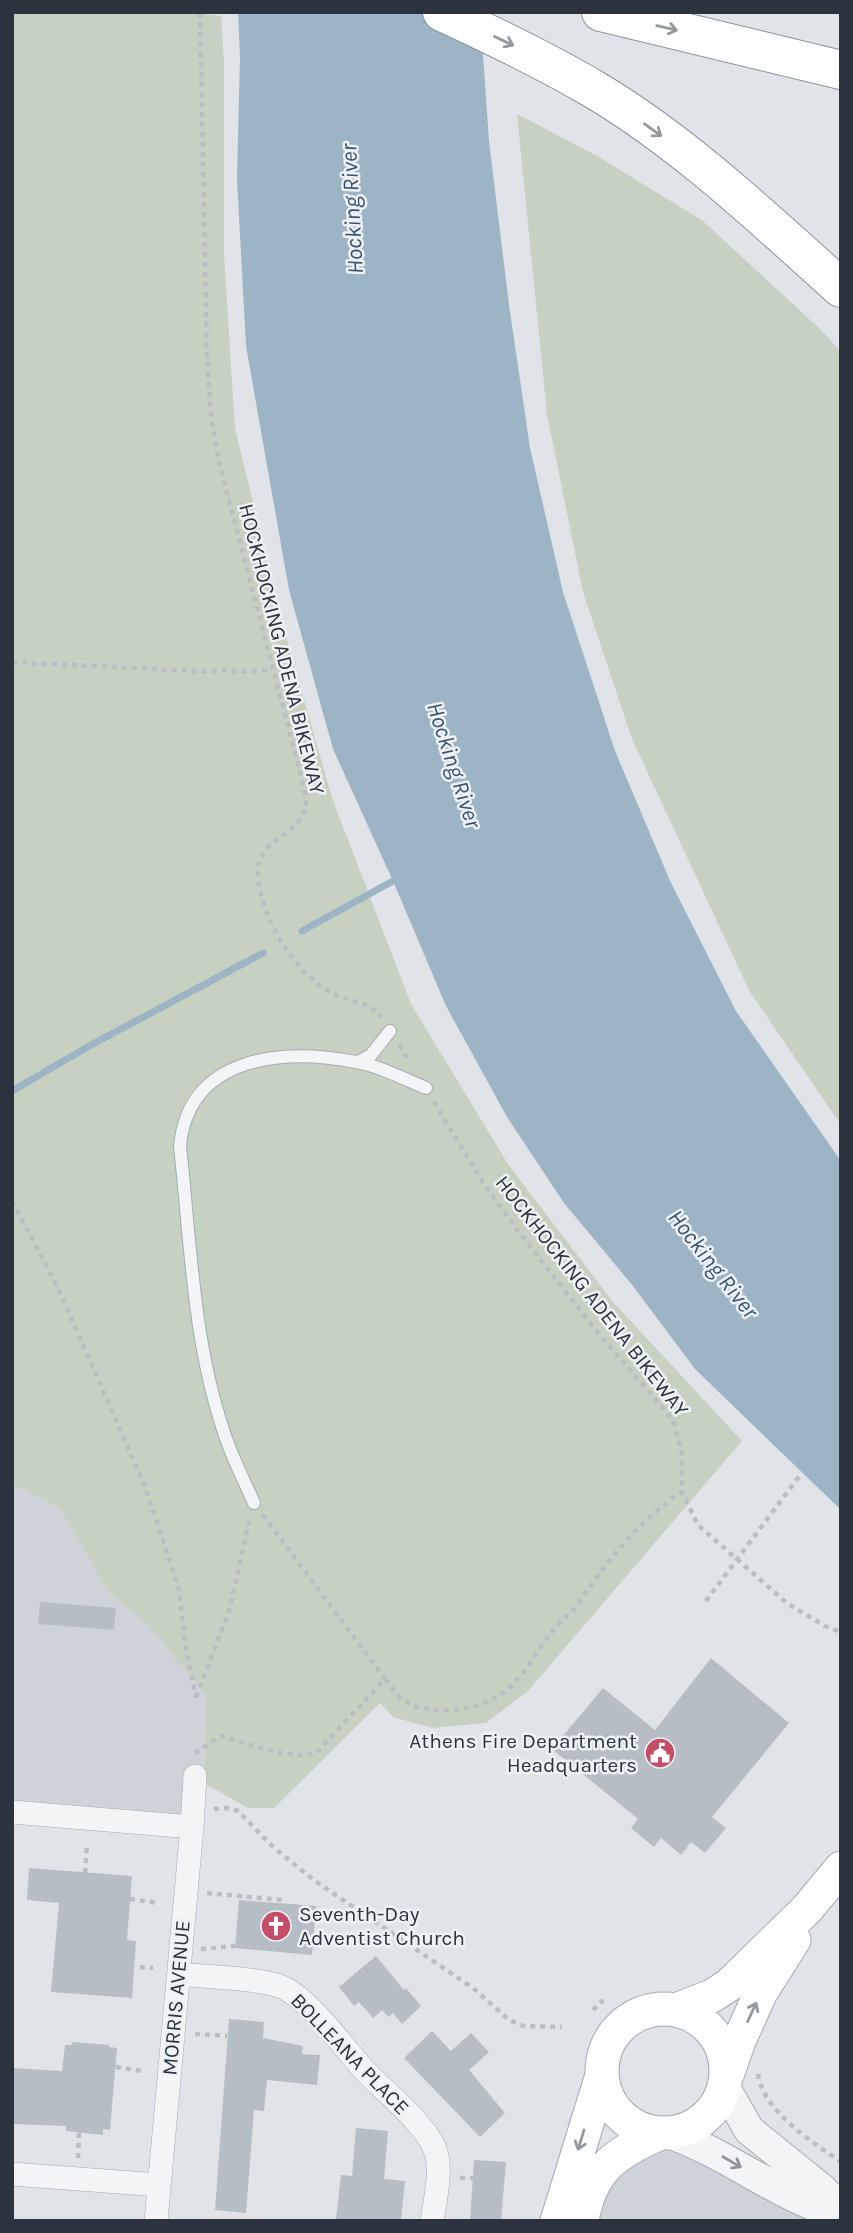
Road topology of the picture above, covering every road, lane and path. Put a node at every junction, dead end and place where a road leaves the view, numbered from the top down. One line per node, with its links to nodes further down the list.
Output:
1 (200, 12): 7 (path, HOCKHOCKING ADENA BIKEWAY)
2 (442, 12): 5 (highway, one-way to 5)
3 (601, 12): 4 (highway, one-way to 4)
4 (841, 71)
5 (841, 288)
6 (12, 662): 7 (path)
7 (272, 671): 8 (path, HOCKHOCKING ADENA BIKEWAY)
8 (390, 1031): 9 (lane); 10 (path, HOCKHOCKING ADENA BIKEWAY)
9 (358, 1062): 10 (lane); 14 (lane)
10 (426, 1088): 13 (path, HOCKHOCKING ADENA BIKEWAY)
11 (12, 1201): 14 (path)
12 (801, 1474): 15 (path)
13 (682, 1492): 15 (path, HOCKHOCKING ADENA BIKEWAY); 18 (path)
14 (254, 1503): 18 (path)
15 (737, 1560): 16 (path); 17 (path, HOCKHOCKING ADENA BIKEWAY)
16 (706, 1601)
17 (841, 1632)
18 (385, 1679): 19 (path)
19 (195, 1765): 21 (street, MORRIS AVENUE)
20 (12, 1812): 21 (street)
21 (193, 1820): 34 (street, MORRIS AVENUE); 38 (path)
22 (87, 1846): 24 (path)
23 (841, 1868): 29 (main road)
24 (85, 1873)
25 (207, 1892): 28 (path)
26 (130, 1899): 27 (path)
27 (158, 1903)
28 (283, 1904)
29 (807, 1909): 37 (main road); 45 (main road, one-way to 29)
30 (235, 1946): 31 (path)
31 (201, 1950)
32 (139, 1967): 33 (path)
33 (153, 1968)
34 (179, 1974): 39 (street, MORRIS AVENUE); 55 (street, BOLLEANA PLACE)
35 (603, 2000): 36 (path)
36 (593, 2010)
37 (676, 2010): 44 (main road); 45 (main road)
38 (562, 2027)
39 (173, 2032): 40 (path); 51 (street, MORRIS AVENUE)
40 (227, 2036)
41 (758, 2065): 49 (path)
42 (116, 2067): 43 (path)
43 (142, 2071)
44 (602, 2075): 47 (main road); 56 (main road, one-way to 56)
45 (725, 2080): 47 (main road); 52 (street)
46 (79, 2133): 48 (path)
47 (666, 2134): 53 (street, one-way to 53); 57 (main road)
48 (78, 2159)
49 (841, 2162)
50 (12, 2174): 51 (street)
51 (159, 2185): 54 (street, MORRIS AVENUE)
52 (841, 2208)
53 (841, 2216)
54 (156, 2221)
55 (432, 2221)
56 (557, 2221)
57 (582, 2221)

